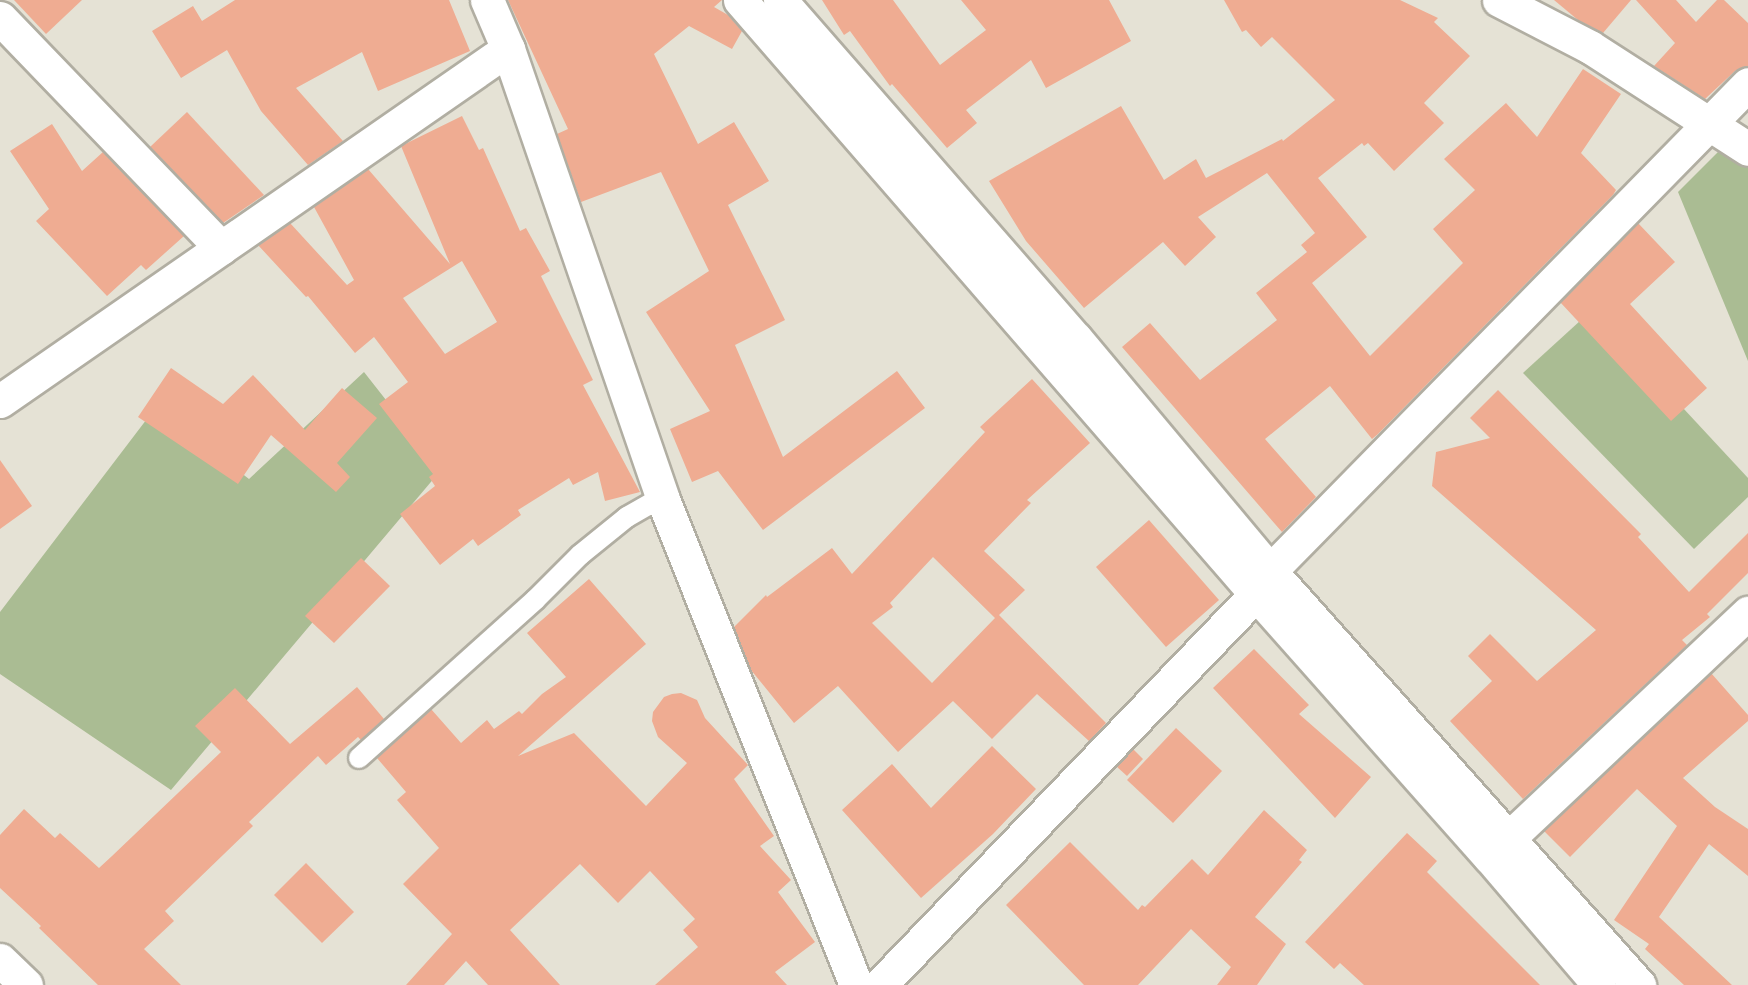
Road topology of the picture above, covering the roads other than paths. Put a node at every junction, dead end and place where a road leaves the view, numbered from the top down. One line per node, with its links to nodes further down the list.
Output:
1 (487, 0): 6 (street)
2 (740, 0): 13 (street)
3 (780, 0): 13 (street)
4 (1499, 0): 8 (street)
5 (0, 18): 10 (street)
6 (508, 49): 10 (street); 12 (street)
7 (1748, 84): 8 (street)
8 (1709, 123): 9 (street); 13 (street)
9 (1748, 149)
10 (221, 248): 11 (street)
11 (0, 401)
12 (662, 497): 15 (lane); 19 (street)
13 (1263, 582): 16 (street); 20 (street); 21 (street)
14 (1748, 613): 16 (street)
15 (358, 758)
16 (1510, 837): 22 (street)
17 (0, 960): 18 (street)
18 (26, 985)
19 (856, 985)
20 (880, 985)
21 (1599, 985)
22 (1639, 985)

